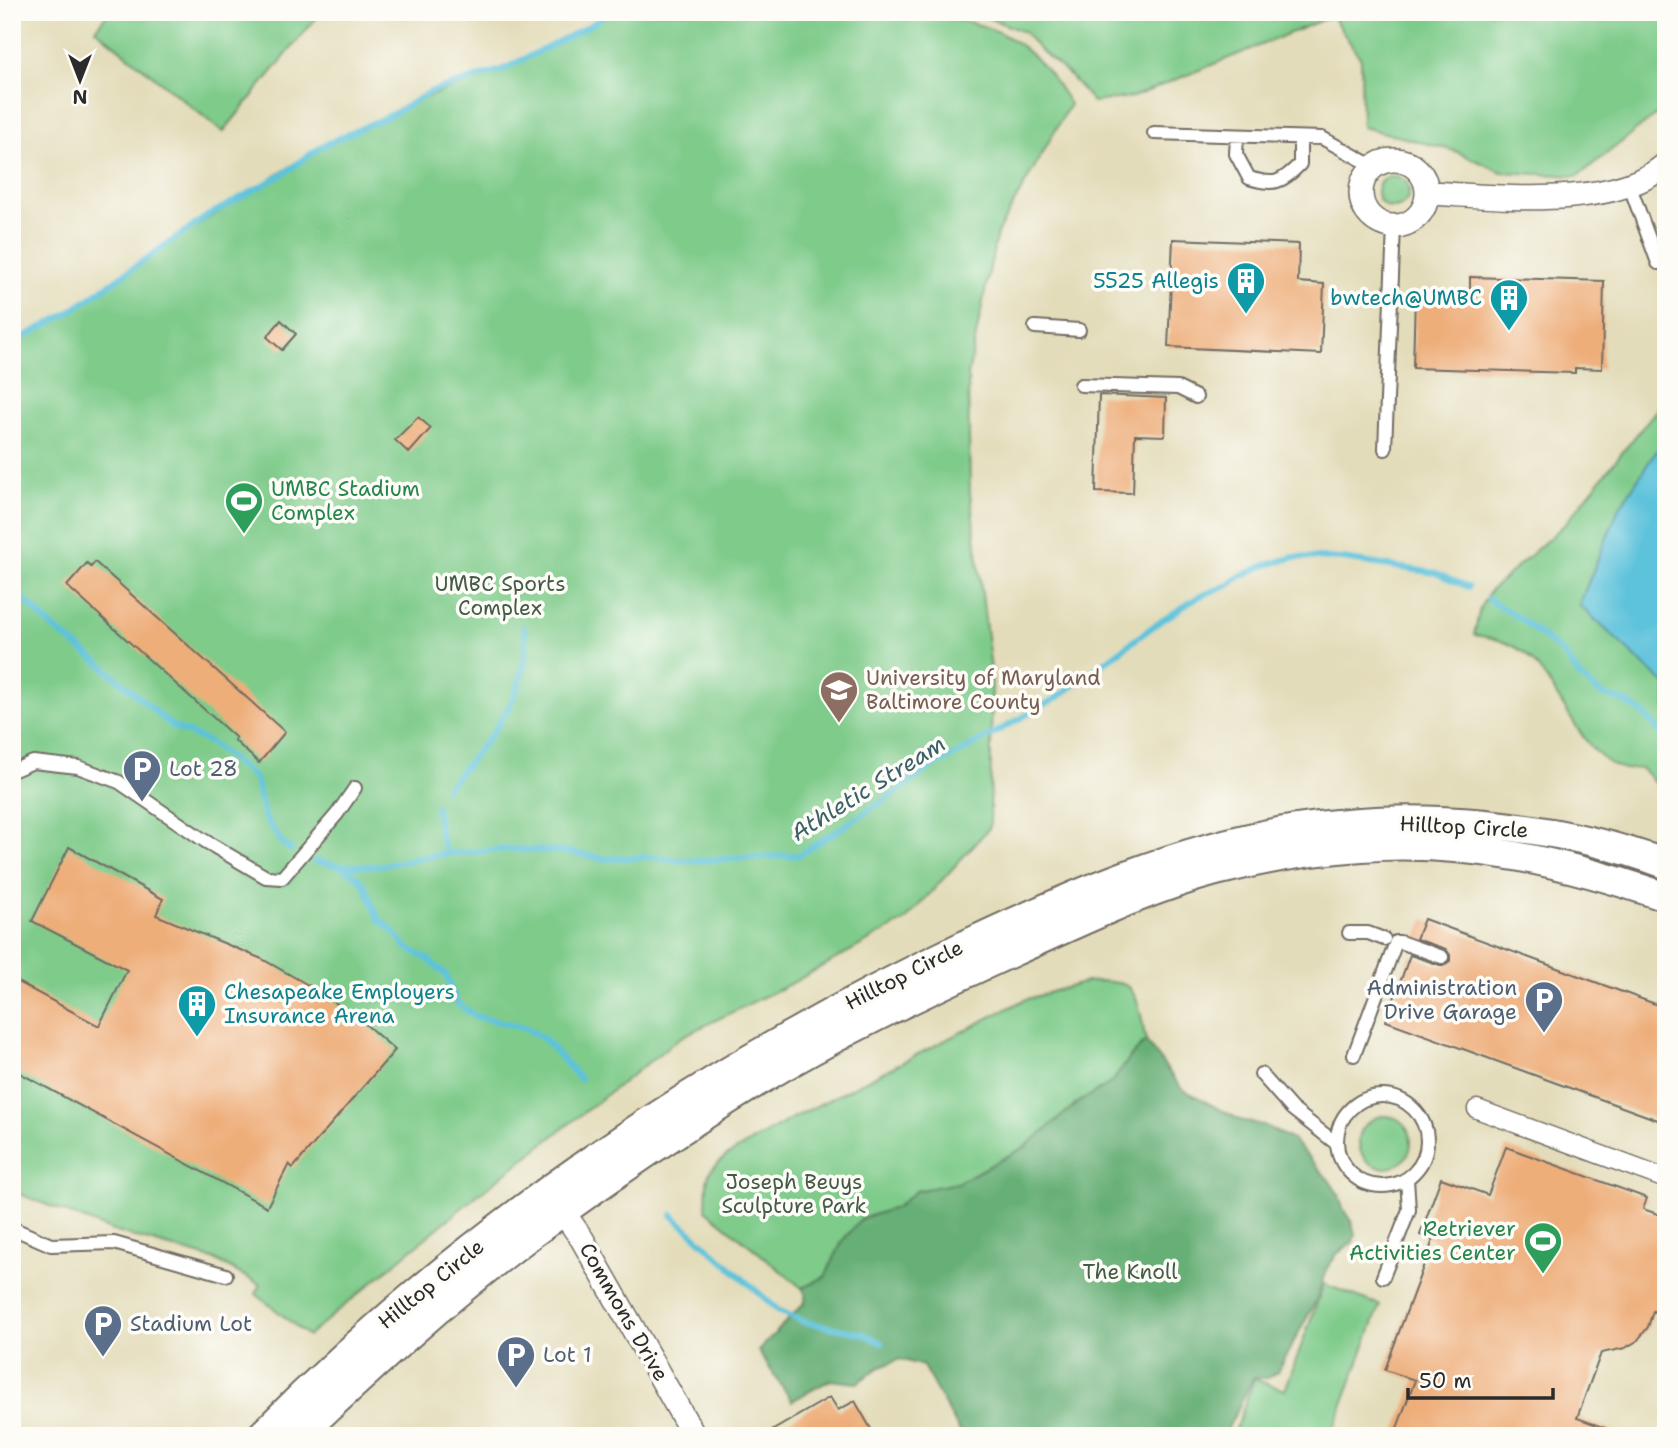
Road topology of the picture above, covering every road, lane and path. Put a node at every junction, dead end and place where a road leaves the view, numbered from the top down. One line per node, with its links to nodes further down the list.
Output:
1 (1154, 133): 2 (lane)
2 (1237, 136): 3 (lane); 3 (lane)
3 (1300, 138): 5 (lane)
4 (1666, 164): 6 (street)
5 (1373, 166): 7 (street); 8 (street)
6 (1629, 184): 7 (street); 9 (lane)
7 (1428, 193): 8 (street)
8 (1394, 226): 14 (lane)
9 (1658, 263)
10 (1035, 327): 11 (lane)
11 (1079, 330)
12 (1081, 385): 13 (lane)
13 (1196, 397)
14 (1385, 449)
15 (12, 771): 16 (lane)
16 (355, 788)
17 (1666, 864): 28 (street, Hilltop Circle)
18 (1666, 897): 28 (street, Hilltop Circle)
19 (1349, 933): 20 (lane)
20 (1384, 939)
21 (1442, 957): 22 (lane)
22 (1354, 1055)
23 (1261, 1074): 25 (lane)
24 (1477, 1109): 27 (street)
25 (1337, 1144): 26 (lane); 26 (lane)
26 (1407, 1178): 31 (lane)
27 (1666, 1179)
28 (556, 1201): 32 (street, Hilltop Circle); 33 (street, Hilltop Circle); 34 (street, Commons Drive)
29 (12, 1228): 30 (lane)
30 (226, 1275)
31 (1383, 1276)
32 (261, 1436)
33 (298, 1436)
34 (694, 1436)

